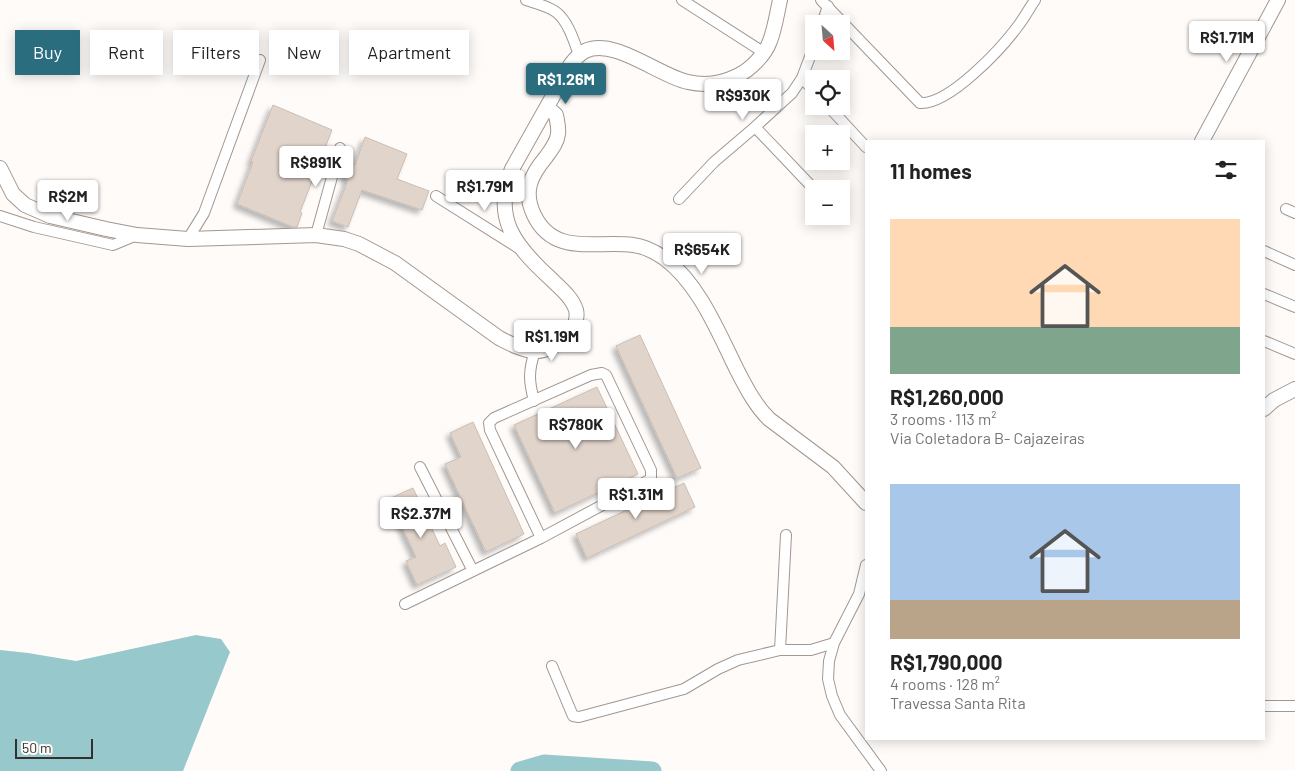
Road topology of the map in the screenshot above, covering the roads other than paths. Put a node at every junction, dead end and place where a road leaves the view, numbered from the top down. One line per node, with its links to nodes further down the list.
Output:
1 (526, 0): 8 (street)
2 (682, 0): 7 (street)
3 (780, 0): 7 (main road)
4 (1035, 0): 6 (street)
5 (1278, 0): 16 (main road)
6 (825, 3)
7 (763, 52): 8 (main road)
8 (579, 55): 13 (main road)
9 (260, 60): 26 (street)
10 (809, 60): 11 (street)
11 (802, 78): 12 (street); 15 (street)
12 (805, 81)
13 (551, 111): 27 (main road); 39 (main road)
14 (836, 115): 17 (street)
15 (755, 127): 20 (street); 22 (street)
16 (1203, 140)
17 (865, 146)
18 (340, 148): 25 (street)
19 (0, 168): 24 (main road)
20 (805, 180)
21 (436, 196): 27 (street)
22 (679, 199)
23 (0, 216): 24 (street)
24 (137, 235): 26 (main road)
25 (316, 235): 26 (main road); 34 (main road)
26 (188, 240)
27 (521, 249): 34 (main road)
28 (1265, 250): 29 (street)
29 (1295, 265)
30 (1265, 294): 31 (street)
31 (1295, 307)
32 (1265, 341): 33 (street)
33 (1295, 354)
34 (533, 358): 36 (street)
35 (1295, 389): 37 (main road)
36 (534, 402): 41 (street); 41 (street)
37 (1265, 408)
38 (420, 467): 43 (street)
39 (864, 500)
40 (786, 535): 46 (street)
41 (541, 538): 43 (street)
42 (865, 569): 45 (street)
43 (473, 571): 44 (street)
44 (406, 604)
45 (834, 643): 46 (street); 50 (street)
46 (780, 650): 47 (street)
47 (552, 666)
48 (1265, 706): 49 (street)
49 (1295, 706)
50 (881, 771)

